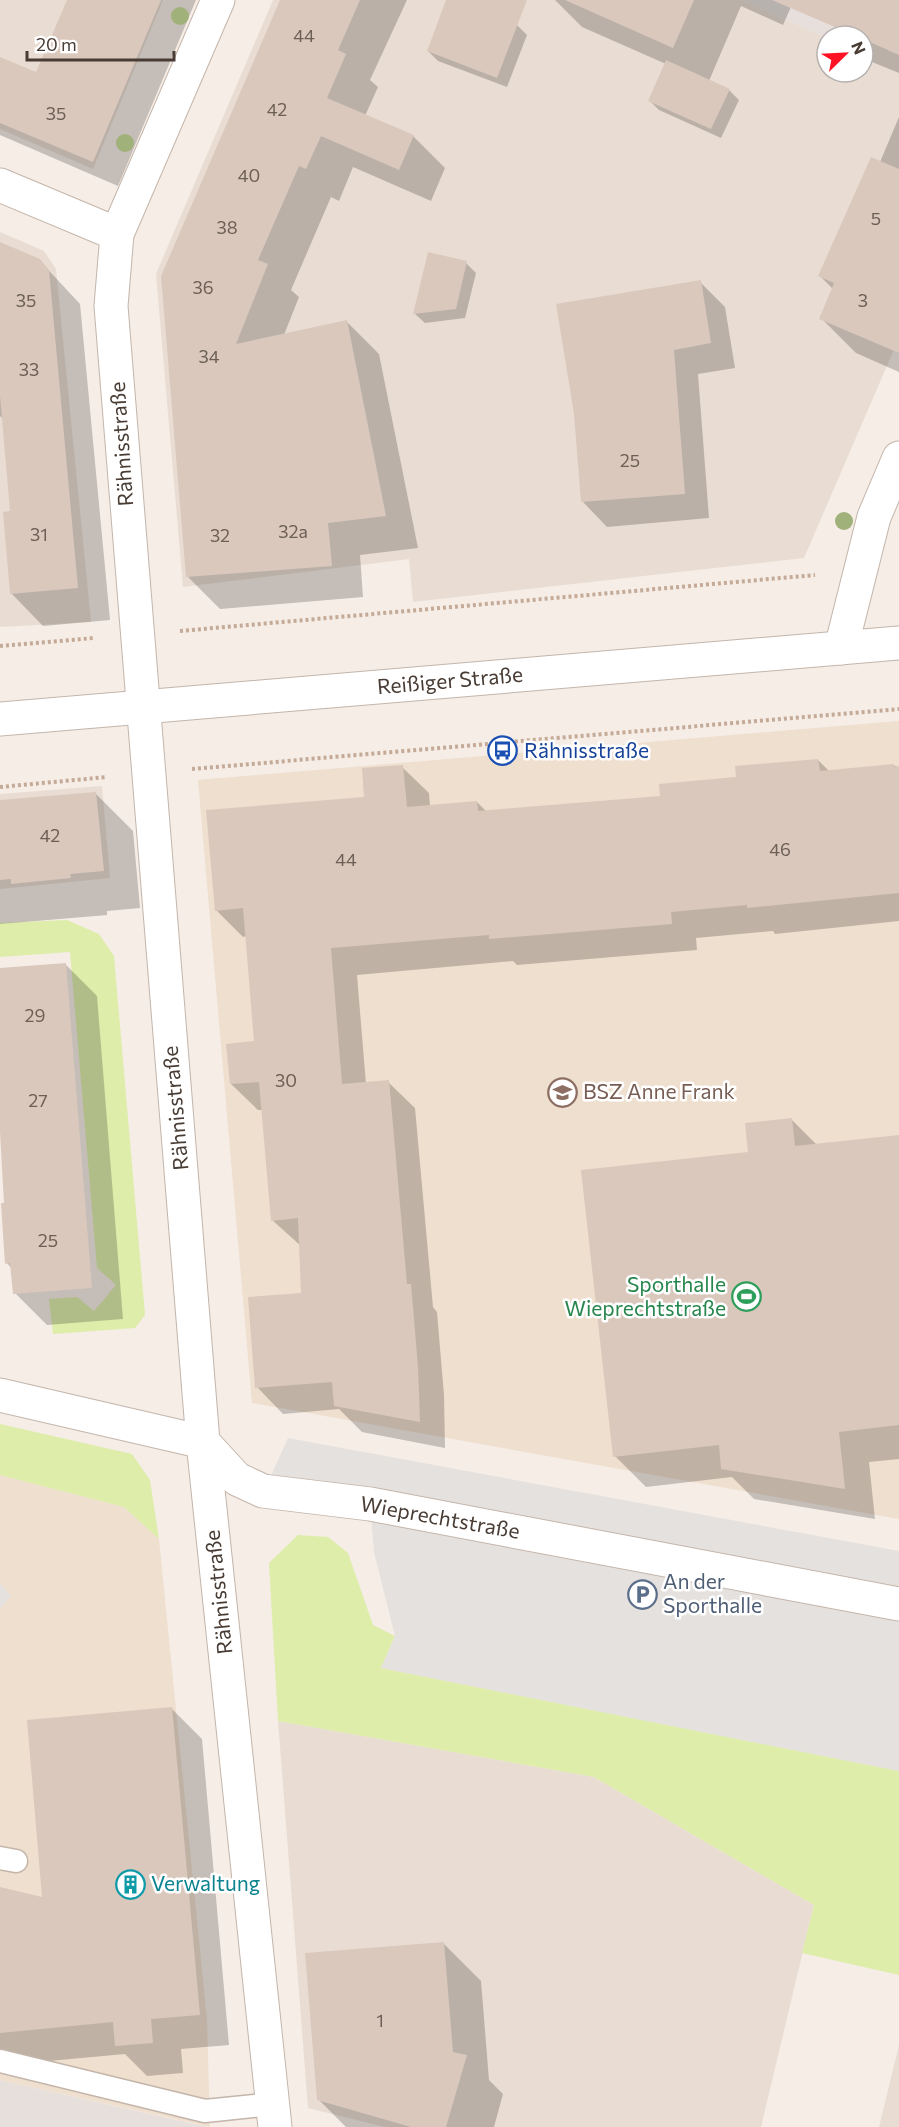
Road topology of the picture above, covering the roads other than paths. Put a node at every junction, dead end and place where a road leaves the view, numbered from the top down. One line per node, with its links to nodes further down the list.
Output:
1 (218, 0): 3 (street, Rähnisstraße)
2 (0, 185): 3 (street)
3 (117, 234): 7 (street, Rähnisstraße)
4 (899, 458): 6 (street)
5 (899, 643): 6 (street, Reißiger Straße)
6 (841, 648): 7 (street, Reißiger Straße)
7 (142, 707): 8 (street, Reißiger Straße); 10 (street, Rähnisstraße)
8 (0, 719)
9 (0, 1395): 10 (street)
10 (203, 1442): 11 (street, Wieprechtstraße); 13 (street, Rähnisstraße)
11 (899, 1604)
12 (0, 2061): 13 (lane)
13 (274, 2116)

